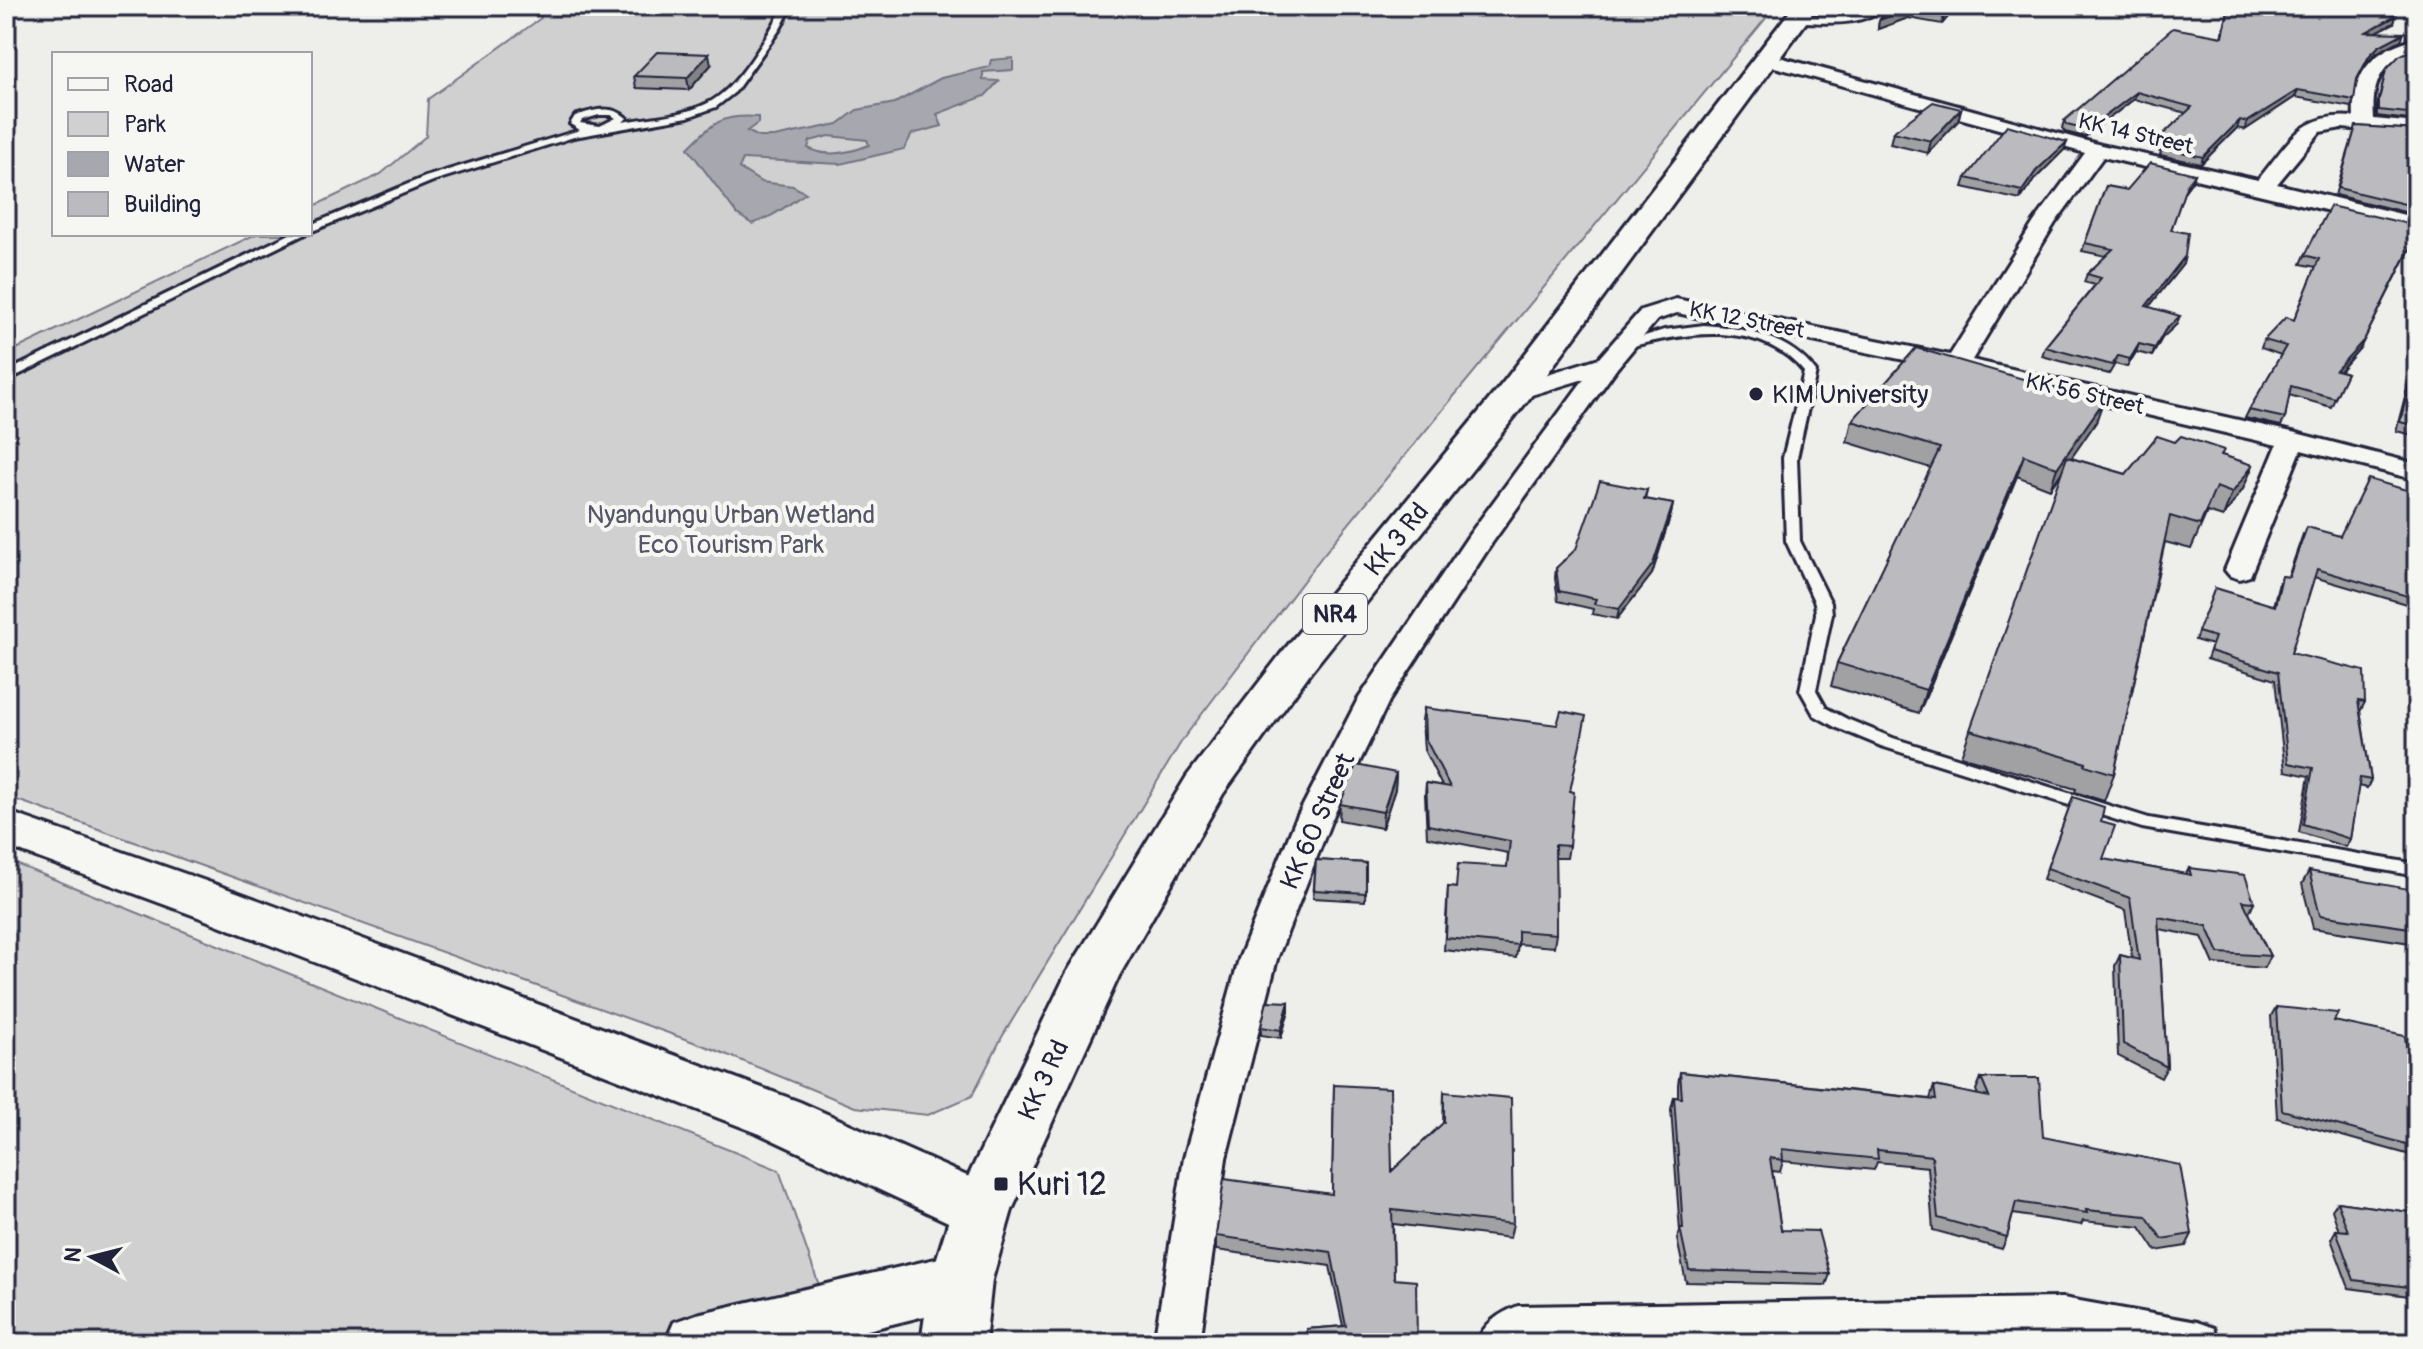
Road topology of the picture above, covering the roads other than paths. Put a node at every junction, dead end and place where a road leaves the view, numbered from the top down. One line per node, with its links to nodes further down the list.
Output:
1 (788, 6): 11 (lane)
2 (1880, 6): 3 (lane)
3 (1801, 13): 5 (main road, KK 3 Rd / NR4)
4 (2417, 43): 6 (street)
5 (1766, 59): 8 (street, KK 14 Street); 16 (main road, KK 3 Rd / NR4)
6 (2364, 124): 7 (street); 9 (street)
7 (2417, 129)
8 (2098, 150): 9 (street, KK 14 Street); 14 (street)
9 (2263, 187): 10 (street, KK 14 Street)
10 (2417, 225)
11 (312, 228)
12 (295, 236): 15 (lane)
13 (1616, 354): 14 (street, KK 12 Street); 16 (street); 21 (lane); 26 (street, KK 60 Street)
14 (1957, 364): 17 (street, KK 56 Street)
15 (6, 377)
16 (1515, 392): 22 (main road, KK 3 Rd / NR4)
17 (2292, 440): 18 (street, KK 56 Street); 19 (street)
18 (2417, 472)
19 (2240, 570)
20 (6, 828): 22 (main road)
21 (2417, 870)
22 (982, 1210): 23 (main road, KK 3 Rd / NR4)
23 (961, 1280): 24 (main road, NR4); 25 (main road)
24 (953, 1342)
25 (697, 1343)
26 (1177, 1343)
27 (1499, 1343): 28 (street)
28 (2197, 1343)

